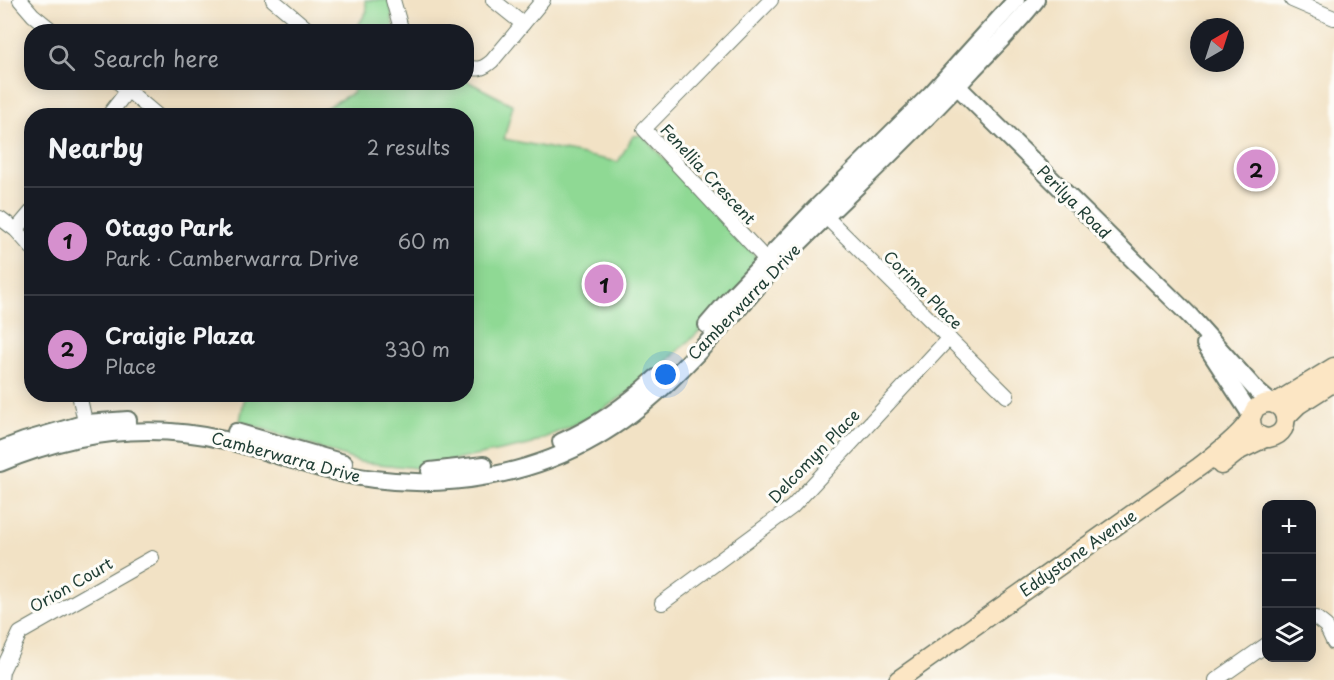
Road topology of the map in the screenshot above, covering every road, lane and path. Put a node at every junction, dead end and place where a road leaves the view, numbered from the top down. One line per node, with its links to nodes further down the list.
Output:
1 (20, 0): 11 (street)
2 (273, 0): 12 (street)
3 (393, 0): 13 (street)
4 (493, 0): 14 (street)
5 (543, 0): 14 (street)
6 (771, 0): 26 (street, Fenellia Crescent)
7 (1016, 0): 16 (street, Camberwarra Drive)
8 (1036, 0): 16 (street, Camberwarra Drive)
9 (1292, 0): 10 (street)
10 (1334, 18)
11 (44, 24)
12 (302, 24)
13 (400, 24)
14 (523, 24): 15 (street)
15 (474, 68)
16 (952, 82): 21 (street, Camberwarra Drive); 27 (street, Perilya Road)
17 (121, 90): 19 (street)
18 (128, 90): 20 (street)
19 (112, 108)
20 (149, 108)
21 (821, 213): 26 (street, Camberwarra Drive); 28 (street, Corima Place)
22 (0, 218): 24 (street)
23 (24, 220): 24 (street)
24 (16, 230): 25 (street)
25 (24, 239)
26 (770, 264): 35 (street, Camberwarra Drive)
27 (1200, 329): 33 (street, Perilya Road); 34 (street, Perilya Road)
28 (948, 338): 31 (street, Corima Place); 40 (street, Delcomyn Place)
29 (1334, 367): 33 (main road)
30 (1334, 382): 33 (main road)
31 (1007, 396)
32 (81, 402): 35 (street)
33 (1277, 408): 34 (main road); 36 (main road)
34 (1251, 417): 36 (main road); 45 (main road, Eddystone Avenue)
35 (87, 430): 37 (street, Camberwarra Drive); 38 (street, Camberwarra Drive)
36 (1265, 438): 46 (main road, Eddystone Avenue)
37 (0, 450)
38 (0, 464)
39 (152, 558): 44 (street, Orion Court)
40 (662, 603)
41 (1316, 618): 42 (street)
42 (1334, 643)
43 (1262, 648): 47 (street)
44 (2, 680)
45 (898, 680)
46 (919, 680)
47 (1216, 680)

